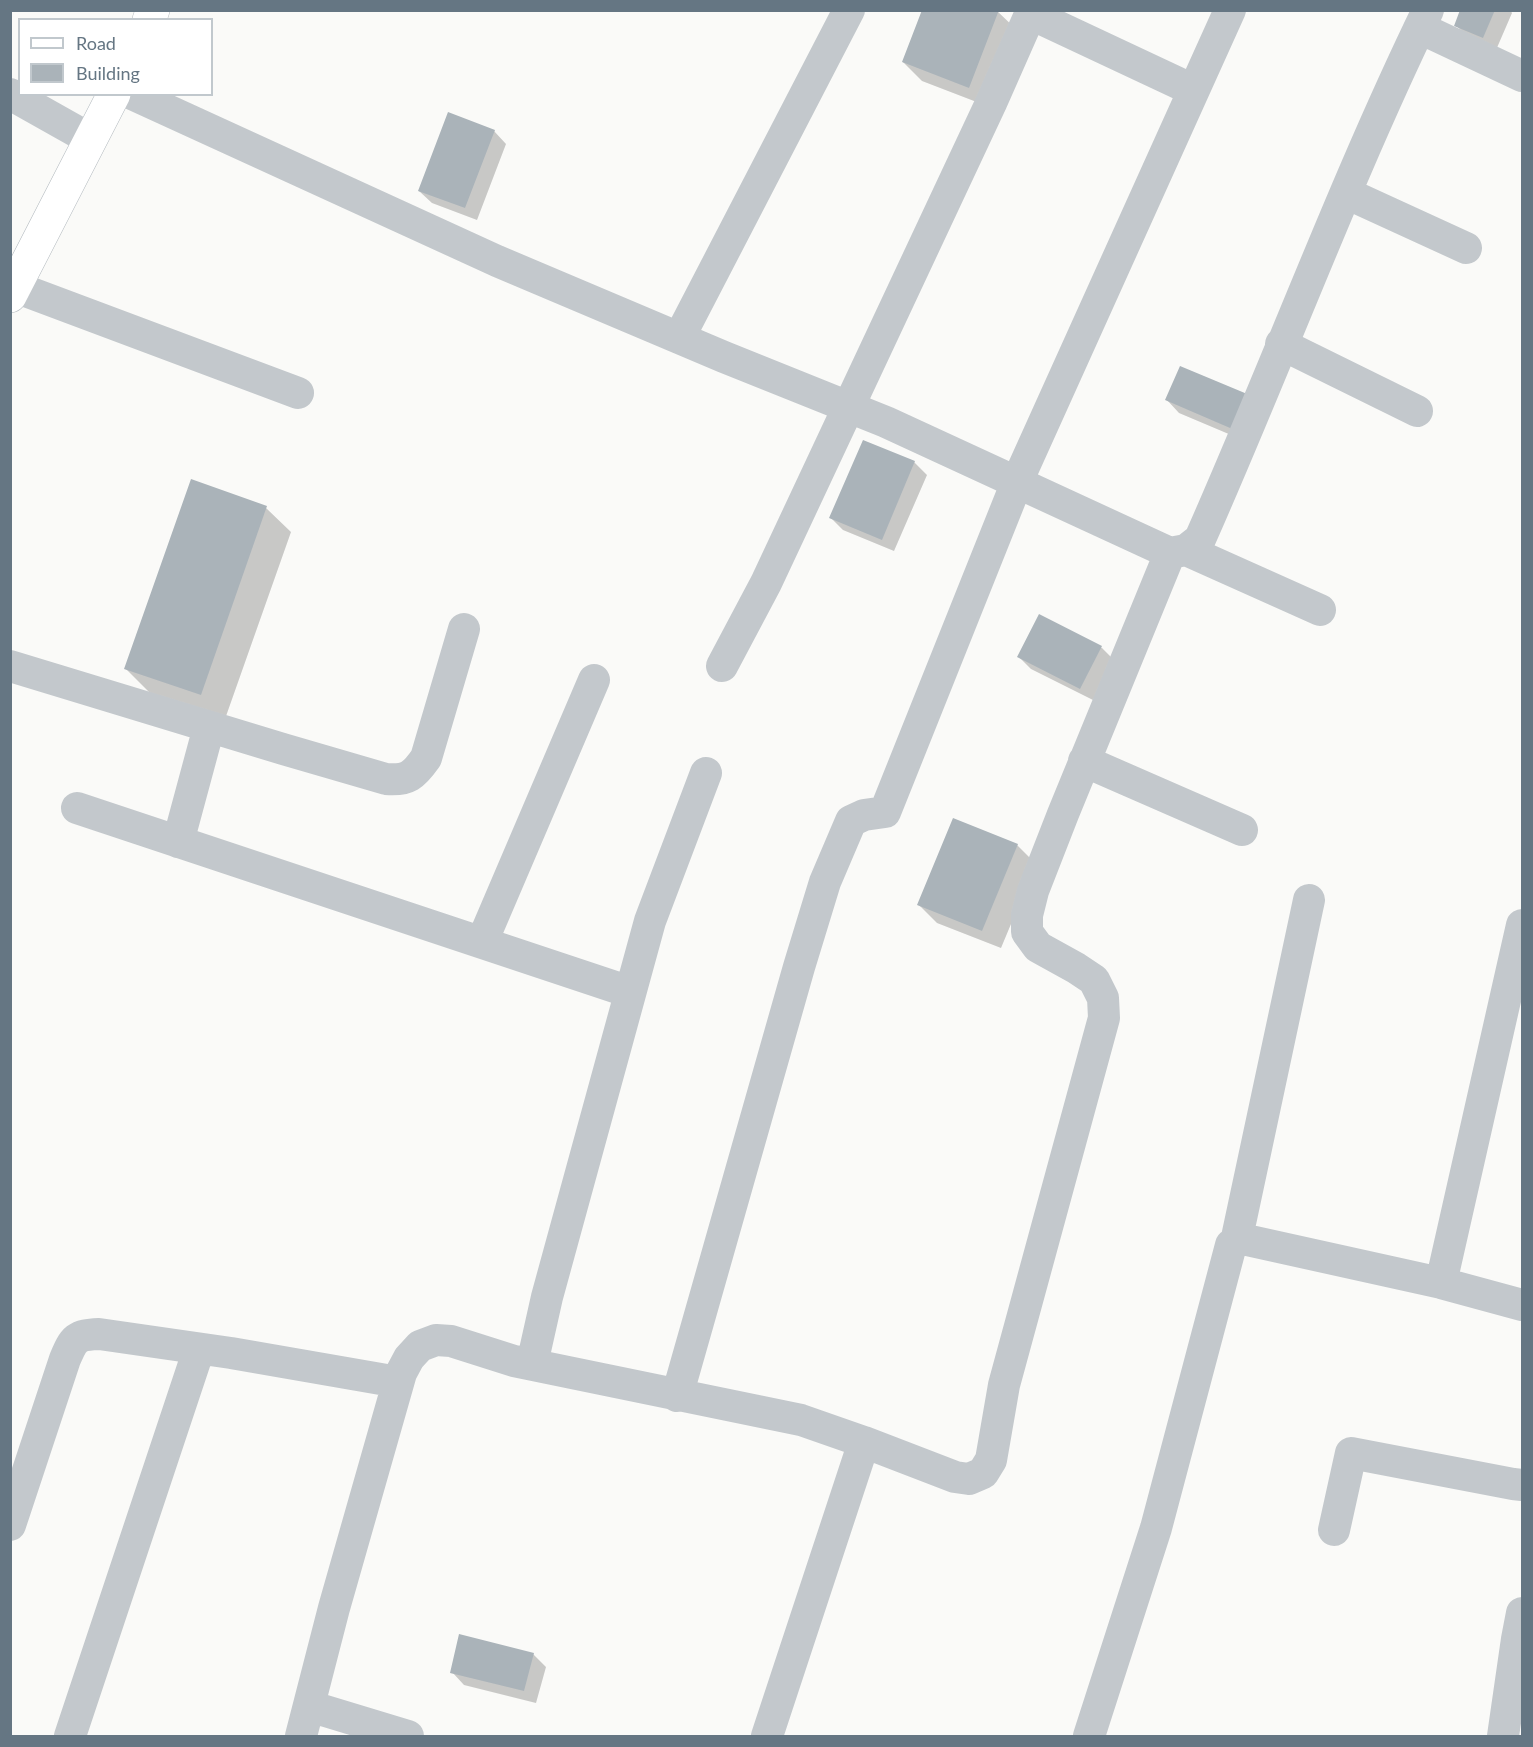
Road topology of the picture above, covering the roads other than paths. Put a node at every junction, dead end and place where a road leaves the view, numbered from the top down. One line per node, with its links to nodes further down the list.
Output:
1 (849, 10): 14 (street)
2 (1230, 10): 6 (street)
3 (1032, 12): 6 (street); 17 (street)
4 (1424, 19): 5 (street); 11 (street)
5 (1522, 76)
6 (1194, 90): 19 (street)
7 (10, 94): 10 (street)
8 (113, 96): 10 (street)
9 (136, 96): 14 (street)
10 (90, 140): 13 (street)
11 (1346, 193): 12 (street); 15 (street)
12 (1466, 248)
13 (13, 291): 16 (street)
14 (679, 338): 17 (street)
15 (1281, 344): 18 (street); 20 (street)
16 (298, 393)
17 (849, 408): 19 (street); 24 (street)
18 (1417, 411)
19 (1017, 482): 20 (street); 42 (street)
20 (1178, 552): 21 (street); 27 (street)
21 (1320, 610)
22 (464, 629): 26 (street)
23 (10, 666): 26 (street)
24 (722, 666)
25 (594, 680): 34 (street)
26 (209, 727): 31 (street)
27 (1084, 761): 30 (street); 43 (street)
28 (706, 772): 35 (street)
29 (77, 808): 31 (street)
30 (1242, 830)
31 (178, 842): 34 (street)
32 (1309, 900): 36 (street)
33 (1522, 925): 37 (street)
34 (482, 942): 35 (street)
35 (630, 992): 40 (street)
36 (1236, 1242): 37 (street); 54 (street)
37 (1441, 1283): 38 (street)
38 (1522, 1305)
39 (199, 1349): 41 (street); 45 (street); 50 (street)
40 (532, 1364): 41 (street); 42 (street)
41 (398, 1382): 48 (street)
42 (677, 1396): 43 (street)
43 (864, 1442): 53 (street)
44 (1522, 1485): 46 (street)
45 (10, 1525)
46 (1334, 1530)
47 (1522, 1613): 49 (street)
48 (309, 1706): 51 (street); 52 (street)
49 (1510, 1723)
50 (70, 1737)
51 (301, 1737)
52 (408, 1737)
53 (767, 1737)
54 (1089, 1737)

